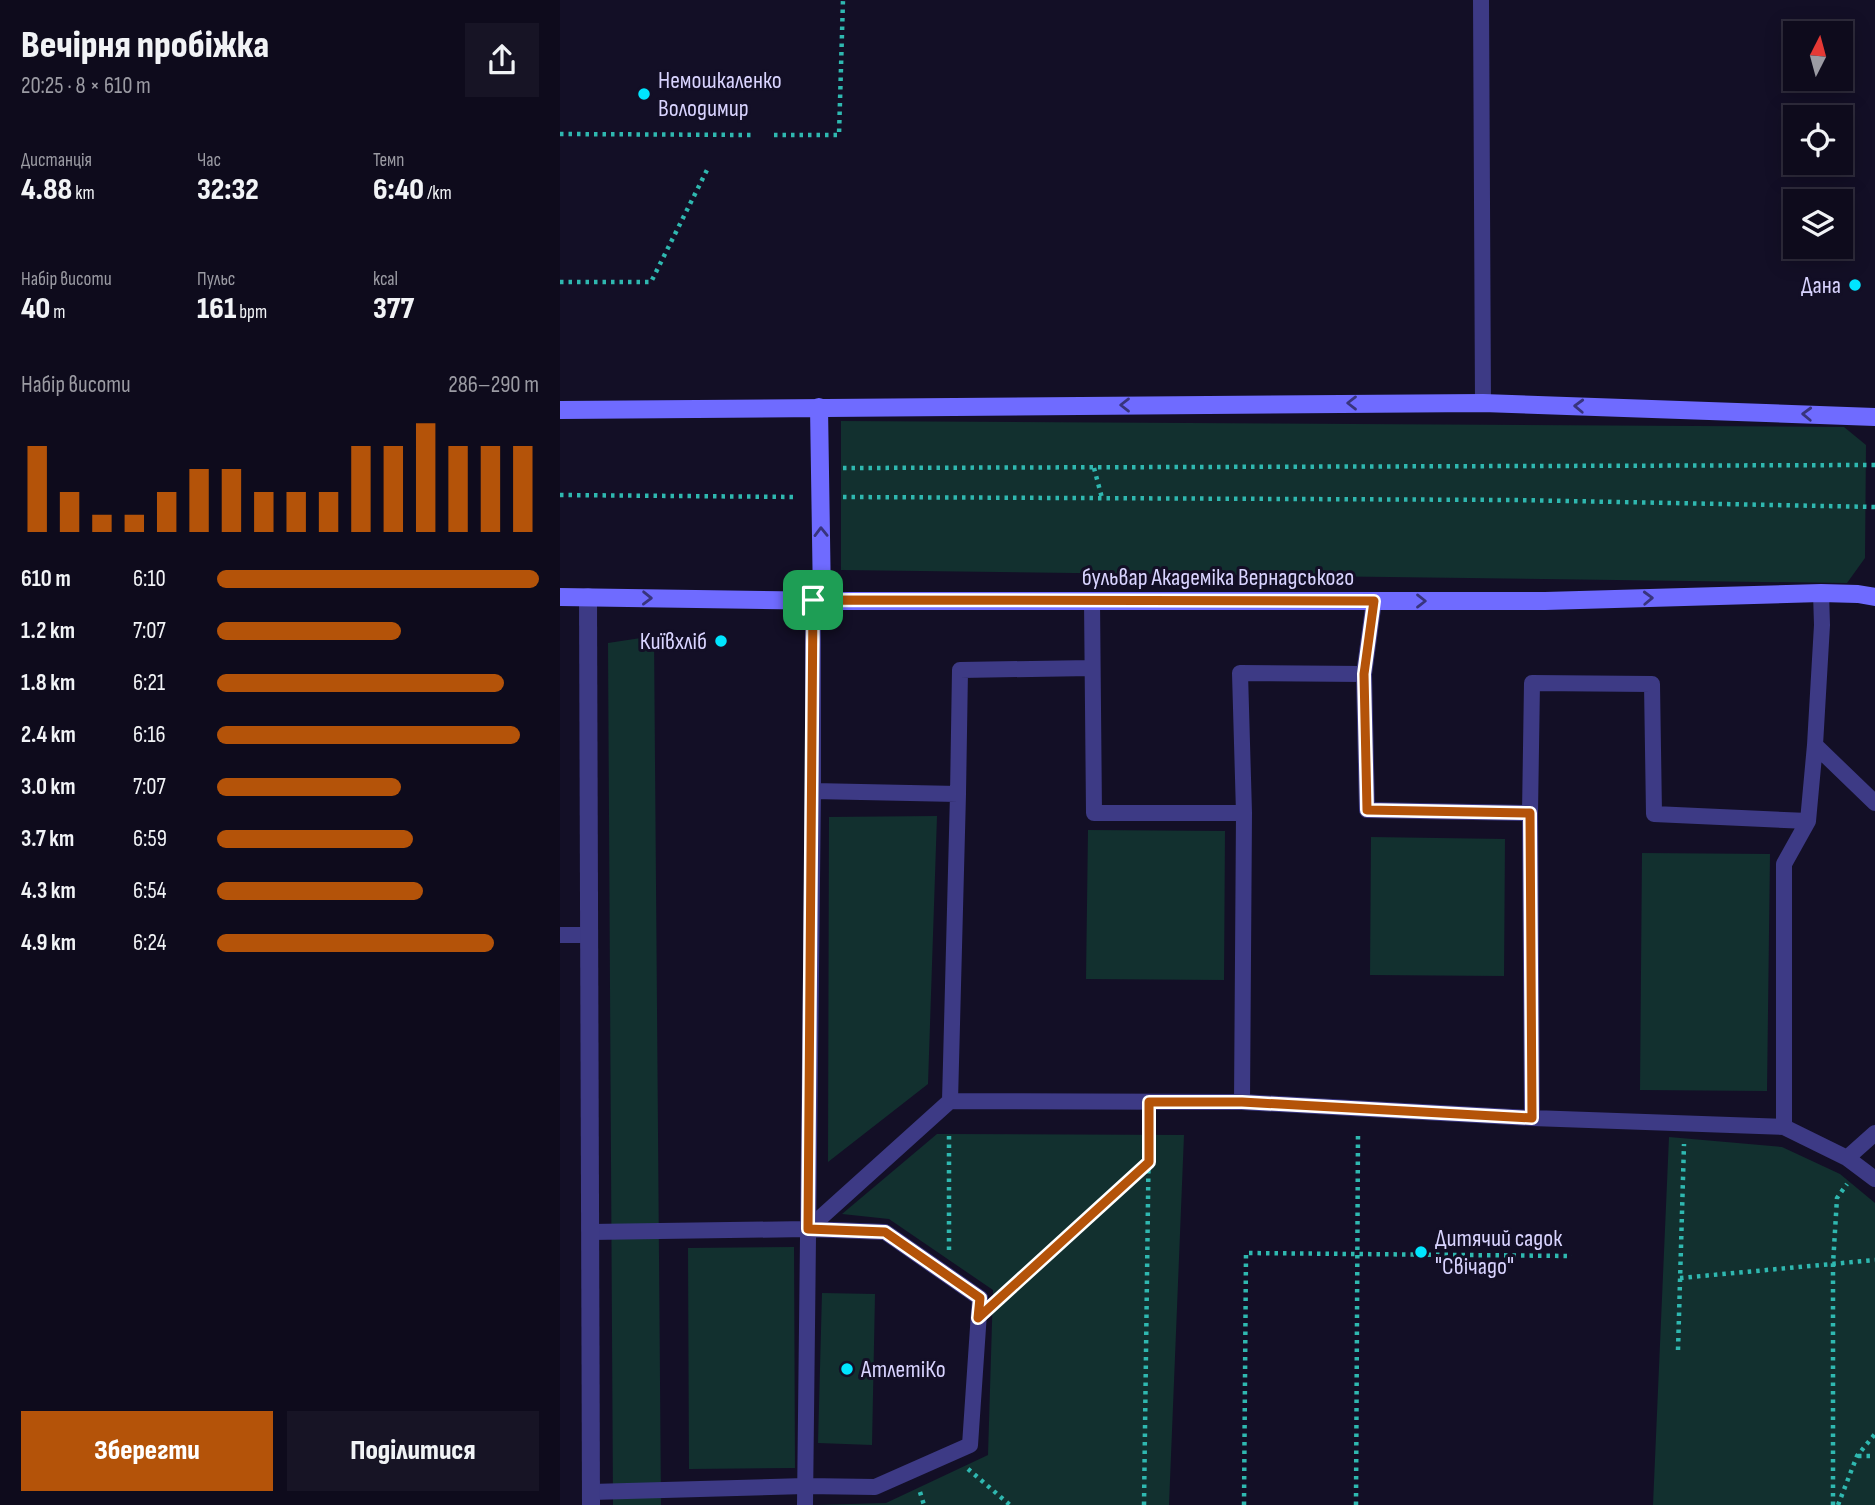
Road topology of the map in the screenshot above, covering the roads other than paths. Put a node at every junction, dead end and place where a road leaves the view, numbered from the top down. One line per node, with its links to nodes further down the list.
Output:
1 (1481, 0): 2 (lane)
2 (1483, 402): 3 (main road, one-way to 3); 5 (main road, one-way to 2)
3 (819, 407): 4 (main road); 10 (main road, one-way to 3)
4 (560, 410)
5 (1875, 417)
6 (1821, 593): 9 (main road, бульвар Академіка Вернадського); 12 (main road, бульвар Академіка Вернадського, one-way to 6); 15 (lane)
7 (560, 597): 8 (main road, бульвар Академіка Вернадського)
8 (588, 597): 10 (main road, бульвар Академіка Вернадського, one-way to 10); 23 (street)
9 (1875, 597)
10 (818, 600): 11 (main road, бульвар Академіка Вернадського); 16 (lane)
11 (1092, 601): 12 (main road, бульвар Академіка Вернадського); 13 (lane)
12 (1374, 601): 14 (lane)
13 (1092, 667): 17 (lane); 19 (lane)
14 (1364, 674): 19 (lane); 20 (lane)
15 (1815, 746): 18 (lane); 21 (lane)
16 (813, 791): 17 (lane); 31 (lane)
17 (958, 794): 24 (lane)
18 (1875, 803)
19 (1244, 813): 25 (lane)
20 (1530, 813): 21 (lane); 26 (lane)
21 (1808, 821): 27 (lane)
22 (560, 935): 23 (lane)
23 (589, 935): 32 (street)
24 (950, 1101): 25 (lane); 31 (lane)
25 (1242, 1102): 26 (lane)
26 (1532, 1118): 27 (lane)
27 (1784, 1127): 29 (lane)
28 (1875, 1133): 29 (lane)
29 (1853, 1162): 30 (lane)
30 (1875, 1179)
31 (808, 1229): 32 (lane); 33 (lane); 33 (lane)
32 (590, 1232): 34 (street)
33 (805, 1486): 34 (lane); 35 (lane)
34 (591, 1499)
35 (805, 1505)

